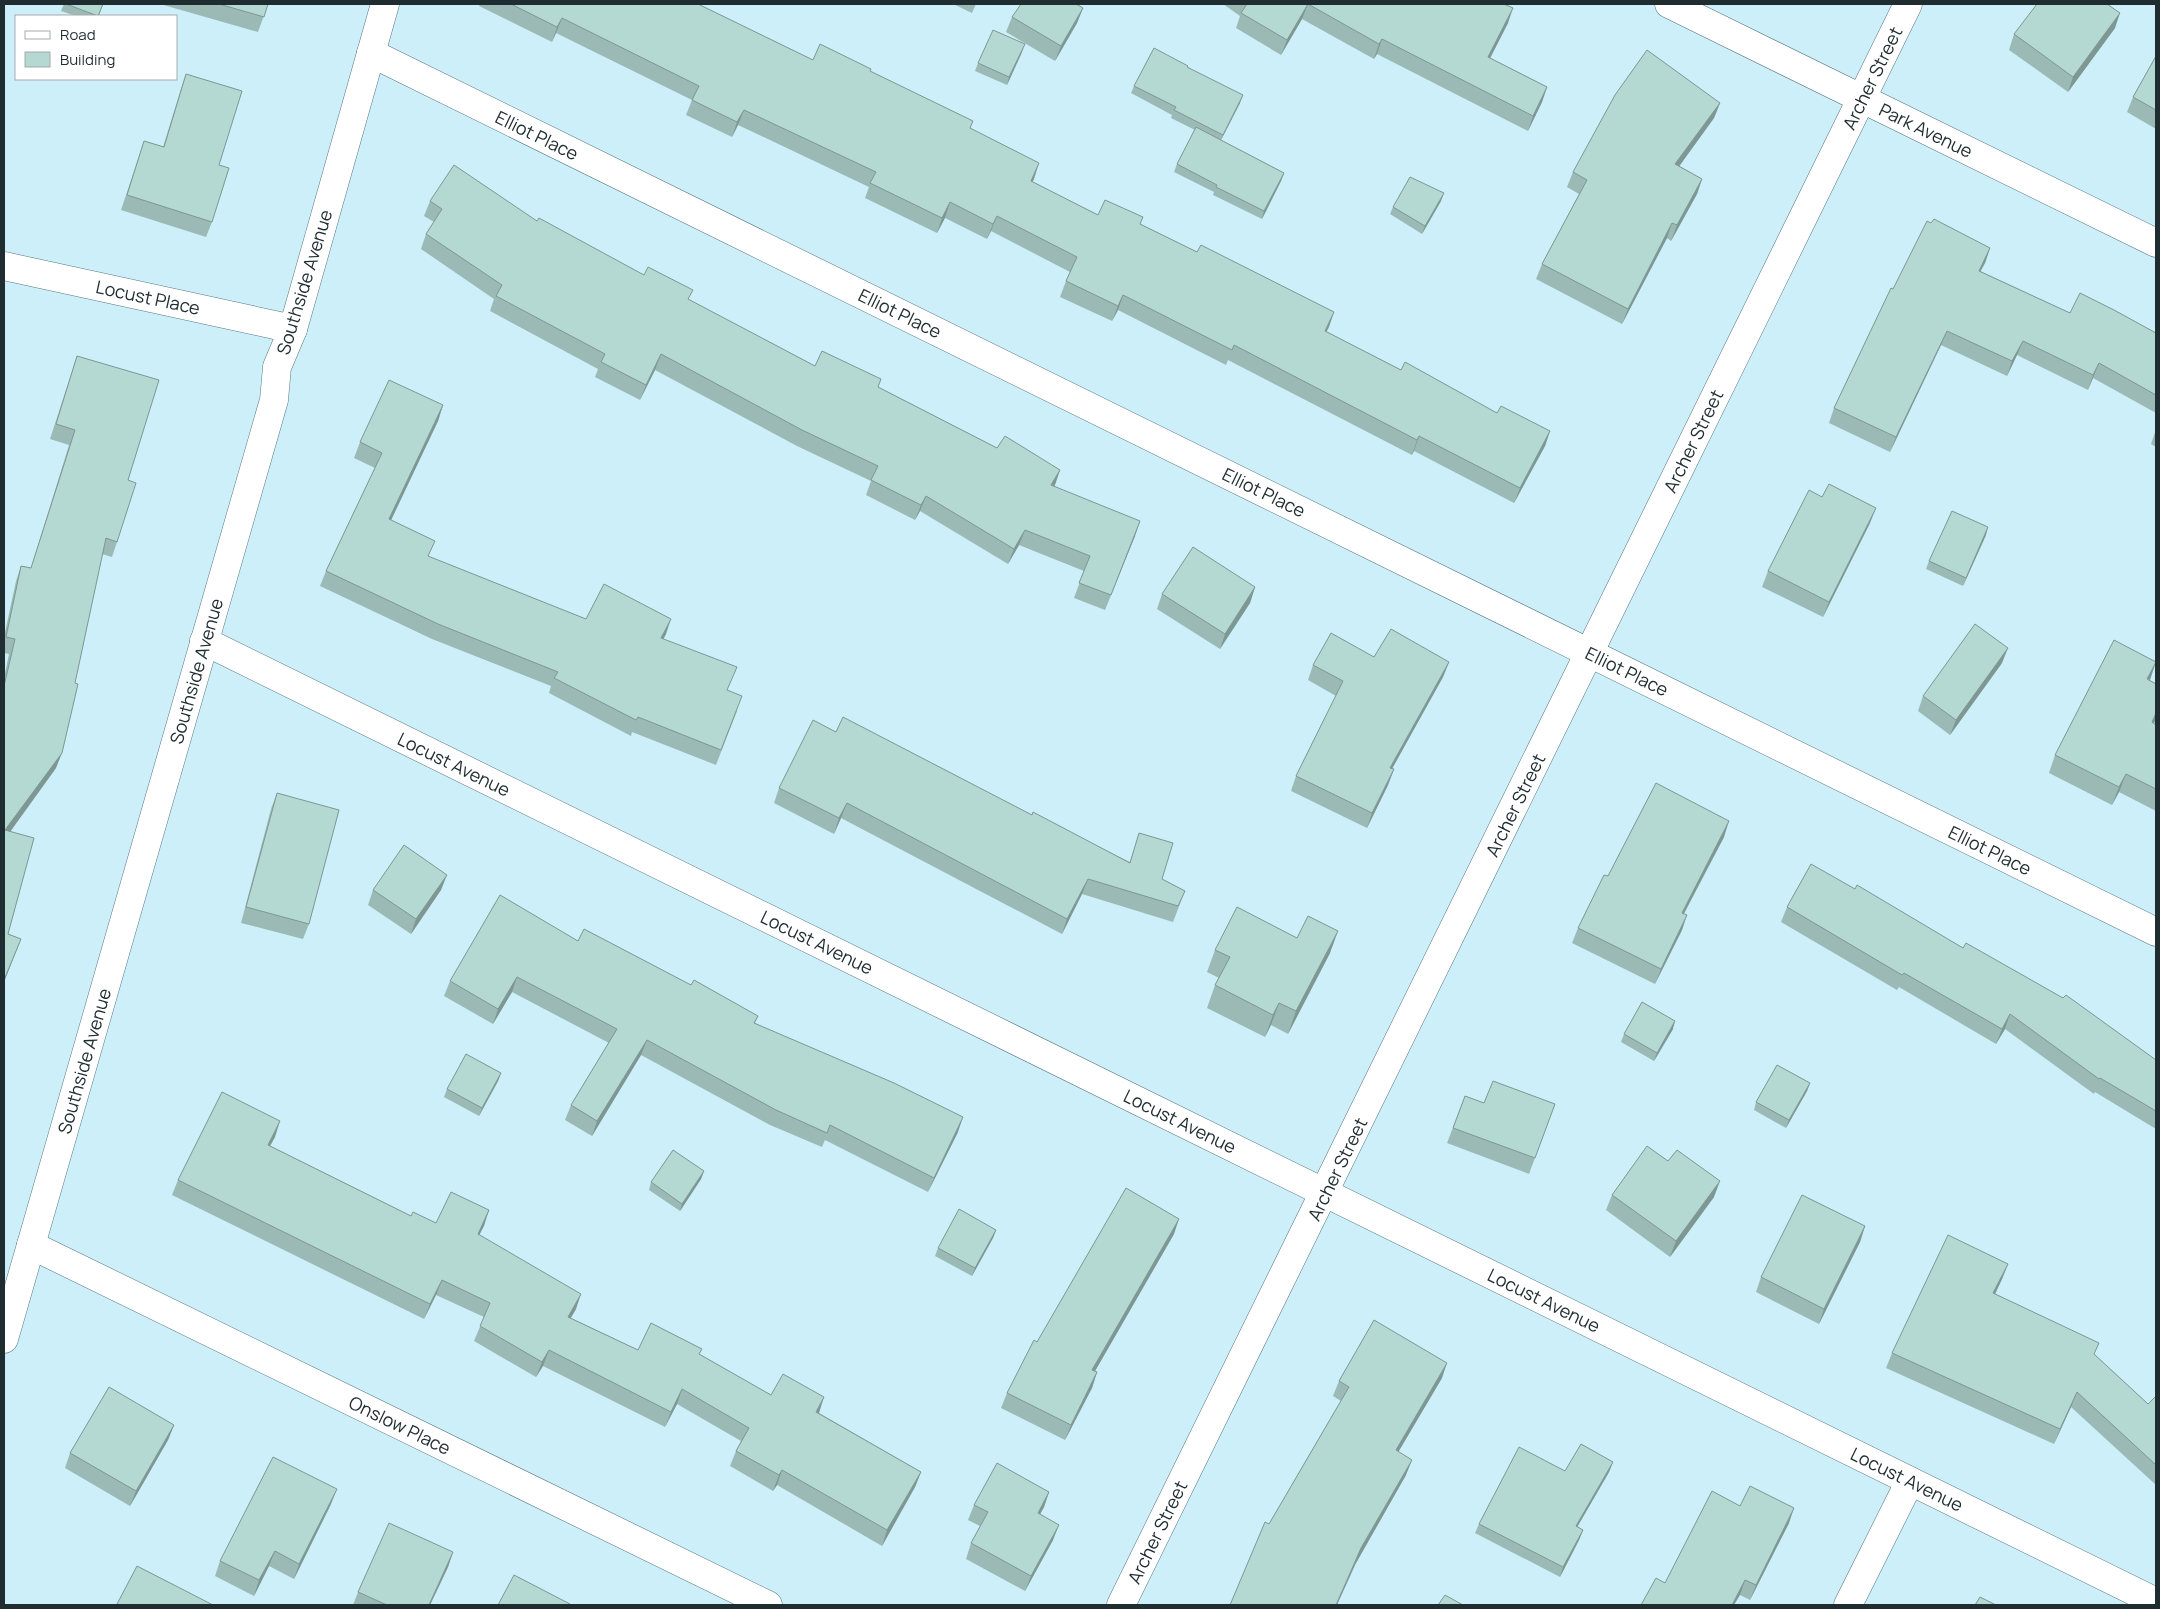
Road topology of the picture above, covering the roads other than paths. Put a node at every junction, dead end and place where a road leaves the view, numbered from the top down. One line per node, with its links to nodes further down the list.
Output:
1 (385, 4): 4 (street, Southside Avenue)
2 (1669, 4): 5 (street, Park Avenue)
3 (1908, 4): 5 (street, Archer Street)
4 (371, 53): 8 (street, Southside Avenue); 10 (street, Elliot Place)
5 (1861, 98): 6 (street, Park Avenue); 10 (street, Archer Street)
6 (2156, 243)
7 (4, 266): 8 (street, Locust Place)
8 (293, 329): 9 (street, Southside Avenue)
9 (204, 641): 12 (street, Locust Avenue); 13 (street, Southside Avenue)
10 (1589, 653): 11 (street, Elliot Place); 12 (street, Archer Street)
11 (2156, 932)
12 (1325, 1193): 15 (street, Locust Avenue); 18 (street, Archer Street)
13 (31, 1245): 14 (street, Southside Avenue); 17 (street, Onslow Place)
14 (4, 1339)
15 (1910, 1480): 16 (street, Locust Avenue); 19 (street)
16 (2156, 1602)
17 (768, 1605)
18 (1120, 1605)
19 (1848, 1605)

